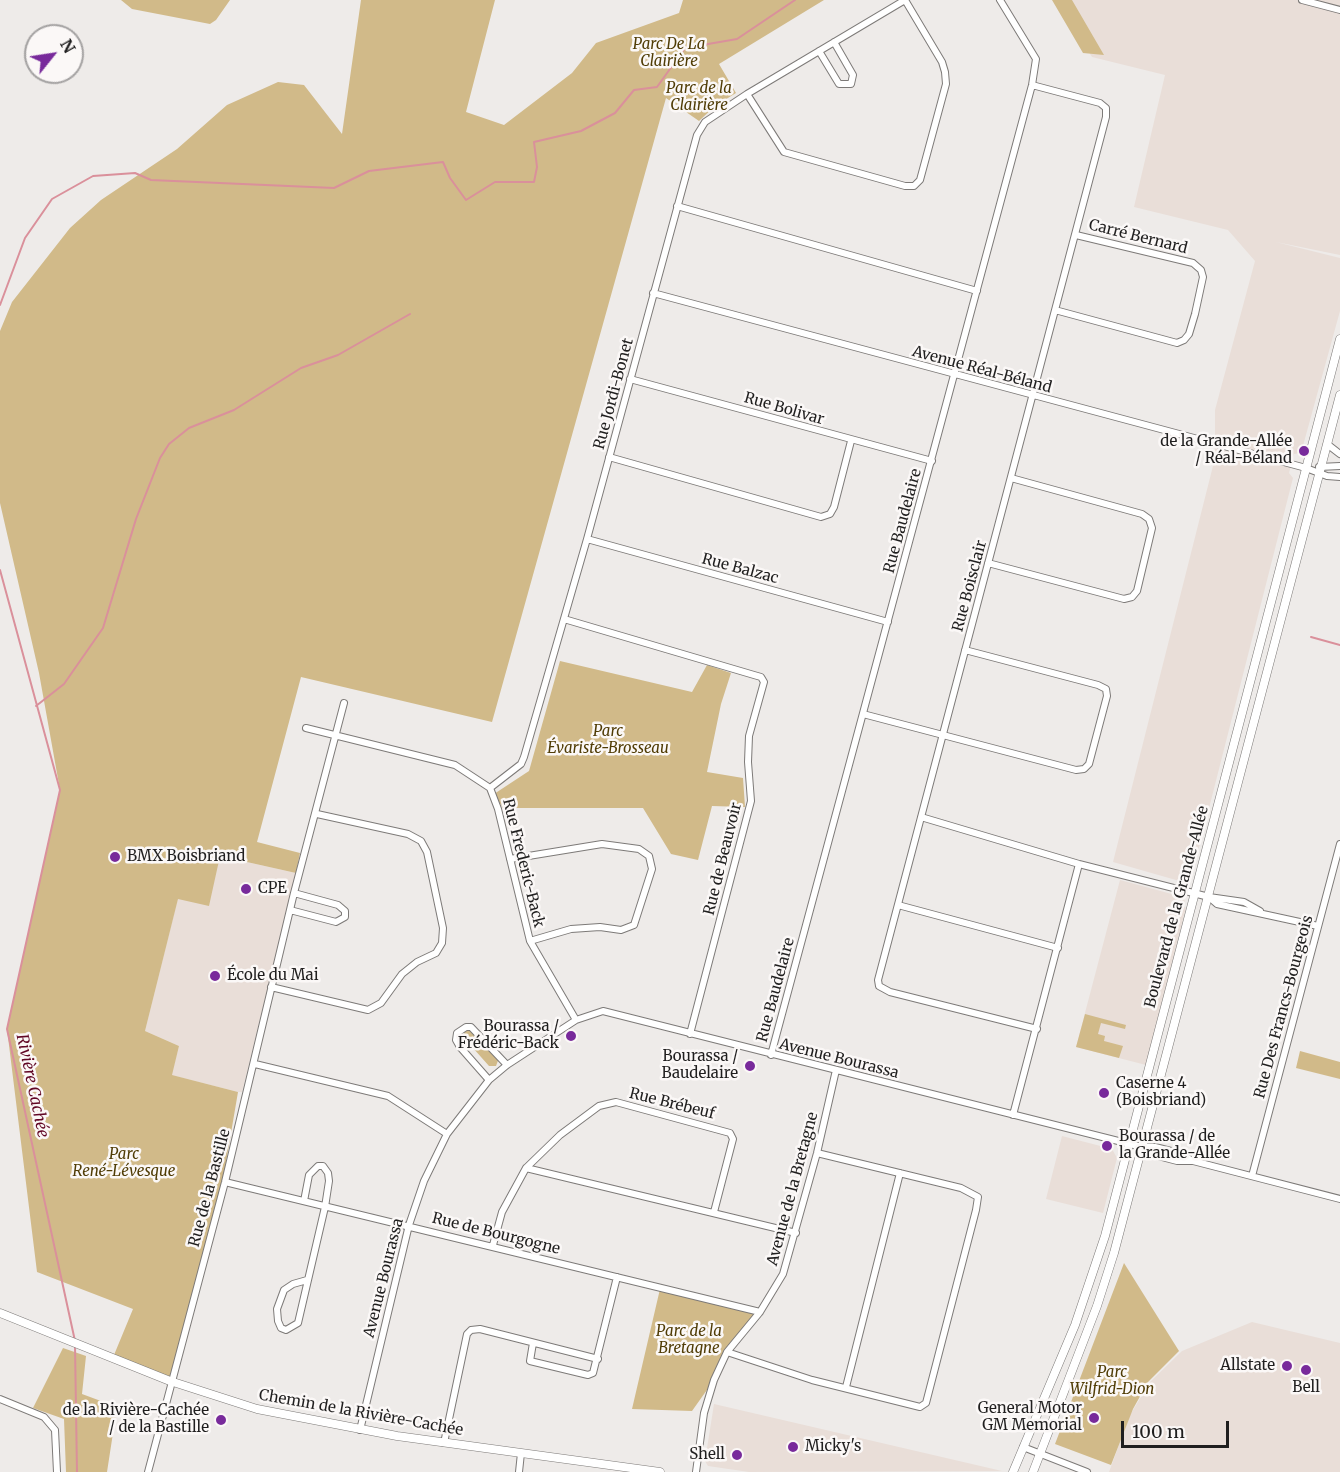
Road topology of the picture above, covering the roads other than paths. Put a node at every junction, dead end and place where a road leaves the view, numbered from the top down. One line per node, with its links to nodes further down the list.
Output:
1 (905, 0): 5 (street, Rue Jordi-Bonet); 8 (street)
2 (1000, 0): 7 (street, Rue Baudelaire)
3 (1302, 0): 4 (street)
4 (1340, 10)
5 (834, 42): 6 (street, Rue Jordi-Bonet); 6 (street)
6 (819, 51): 8 (street, Rue Jordi-Bonet)
7 (1032, 85): 10 (street, Rue Boisclair); 11 (street, Rue Baudelaire)
8 (747, 94): 9 (street, Rue Jordi-Bonet)
9 (678, 206): 11 (street); 12 (street, Rue Jordi-Bonet)
10 (1076, 235): 13 (street, Rue Boisclair); 13 (street, Carré Bernard)
11 (977, 291): 15 (street, Rue Baudelaire)
12 (652, 293): 15 (street, Avenue Réal-Béland); 16 (street, Rue Jordi-Bonet)
13 (1055, 310): 18 (street, Rue Boisclair)
14 (1340, 339): 25 (street, Boulevard de la Grande-Allée)
15 (953, 374): 18 (street, Avenue Réal-Béland); 23 (street, Rue Baudelaire)
16 (630, 379): 19 (street, Rue Bolivar); 22 (street, Rue Jordi-Bonet)
17 (1340, 395): 20 (street, Boulevard de la Grande-Allée)
18 (1033, 396): 25 (street, Avenue Réal-Béland); 28 (street, Rue Boisclair)
19 (851, 441): 22 (street); 23 (street, Rue Bolivar)
20 (1327, 444): 21 (street); 26 (street, Boulevard de la Grande-Allée)
21 (1340, 454)
22 (609, 458): 29 (street, Rue Jordi-Bonet)
23 (932, 461): 32 (street, Rue Baudelaire)
24 (1340, 466): 26 (street)
25 (1306, 468): 26 (street, Avenue Réal-Béland); 46 (street, Boulevard de la Grande-Allée)
26 (1320, 470): 27 (street); 47 (street, Boulevard de la Grande-Allée)
27 (1340, 477)
28 (1011, 478): 30 (street, Rue Boisclair); 30 (street)
29 (587, 539): 31 (street, Rue Jordi-Bonet); 32 (street, Rue Balzac)
30 (988, 563): 33 (street, Rue Boisclair)
31 (564, 619): 39 (street, Rue Jordi-Bonet); 56 (street, Rue de Beauvoir)
32 (888, 622): 35 (street, Rue Baudelaire)
33 (965, 650): 37 (street, Rue Boisclair); 37 (street)
34 (344, 703): 38 (street, Rue de la Bastille)
35 (863, 714): 37 (street); 57 (street, Rue Baudelaire)
36 (306, 728): 38 (street, Rue Frederic-Back)
37 (943, 735): 41 (street, Rue Boisclair)
38 (337, 736): 39 (street, Rue Frederic-Back); 40 (street, Rue de la Bastille)
39 (490, 788): 43 (street, Rue Frederic-Back)
40 (317, 814): 45 (street, Rue de la Bastille); 53 (street)
41 (921, 817): 44 (street); 48 (street, Rue Boisclair)
42 (1340, 844): 50 (street, Rue Des Francs-Bourgeois)
43 (510, 859): 51 (street, Rue Frederic-Back); 51 (street)
44 (1079, 864): 46 (street); 52 (street)
45 (294, 893): 49 (street, Rue de la Bastille); 49 (street)
46 (1195, 893): 47 (street); 64 (street, Boulevard de la Grande-Allée)
47 (1209, 897): 50 (street); 65 (street, Boulevard de la Grande-Allée)
48 (897, 905): 52 (street); 55 (street, Rue Boisclair)
49 (290, 910): 53 (street, Rue de la Bastille)
50 (1318, 926): 69 (street, Rue Des Francs-Bourgeois)
51 (530, 941): 54 (street, Rue Frederic-Back)
52 (1058, 948): 55 (street)
53 (271, 987): 58 (street, Rue de la Bastille)
54 (576, 1020): 56 (street, Avenue Bourassa); 59 (street, Avenue Bourassa)
55 (1037, 1029): 62 (street)
56 (690, 1035): 57 (street, Avenue Bourassa)
57 (771, 1055): 60 (street, Avenue Bourassa)
58 (255, 1064): 63 (street); 70 (street, Rue de la Bastille)
59 (507, 1065): 61 (street, Avenue Bourassa); 61 (street)
60 (836, 1070): 62 (street, Avenue Bourassa); 66 (street, Avenue de la Bretagne)
61 (489, 1080): 63 (street, Avenue Bourassa)
62 (1013, 1115): 64 (street, Avenue Bourassa)
63 (447, 1134): 75 (street, Avenue Bourassa)
64 (1129, 1144): 65 (street, Avenue Bourassa); 90 (street, Boulevard de la Grande-Allée)
65 (1142, 1147): 69 (street); 92 (street, Boulevard de la Grande-Allée)
66 (817, 1153): 68 (street); 76 (street, Avenue de la Bretagne)
67 (526, 1168): 74 (street); 74 (street, Rue Brébeuf); 77 (street, Rue Brébeuf)
68 (900, 1173): 86 (street); 86 (street)
69 (1252, 1176): 71 (street)
70 (225, 1182): 72 (street, Rue de Bourgogne); 85 (street, Rue de la Bastille)
71 (1340, 1198)
72 (304, 1201): 73 (street, Rue de Bourgogne); 73 (street)
73 (325, 1207): 75 (street, Rue de Bourgogne); 79 (street)
74 (714, 1212): 76 (street)
75 (409, 1226): 77 (street, Rue de Bourgogne); 88 (street, Avenue Bourassa)
76 (796, 1233): 80 (street, Avenue de la Bretagne)
77 (493, 1245): 78 (street, Rue de Bourgogne)
78 (617, 1277): 80 (street, Rue de Bourgogne); 84 (street)
79 (307, 1280): 79 (street)
80 (760, 1312): 83 (street, Avenue de la Bretagne)
81 (0, 1313): 85 (street, Chemin de la Rivière-Cachée)
82 (533, 1343): 84 (street); 84 (street); 89 (street)
83 (727, 1352): 86 (street); 98 (street, Avenue de la Bretagne)
84 (598, 1359)
85 (170, 1381): 88 (street, Chemin de la Rivière-Cachée); 95 (street, Rue de la Bastille)
86 (846, 1387)
87 (0, 1399): 94 (street)
88 (360, 1430): 89 (street, Chemin de la Rivière-Cachée)
89 (444, 1443): 91 (street, Chemin de la Rivière-Cachée)
90 (1023, 1447): 92 (street); 99 (street, Boulevard de la Grande-Allée)
91 (521, 1453): 93 (street, Chemin de la Rivière-Cachée); 96 (street)
92 (1040, 1454): 100 (street, Boulevard de la Grande-Allée); 101 (street)
93 (625, 1470): 97 (street, Chemin de la Rivière-Cachée)
94 (57, 1472)
95 (148, 1472)
96 (519, 1472)
97 (660, 1472)
98 (696, 1472)
99 (1013, 1472)
100 (1033, 1472)
101 (1087, 1472)

